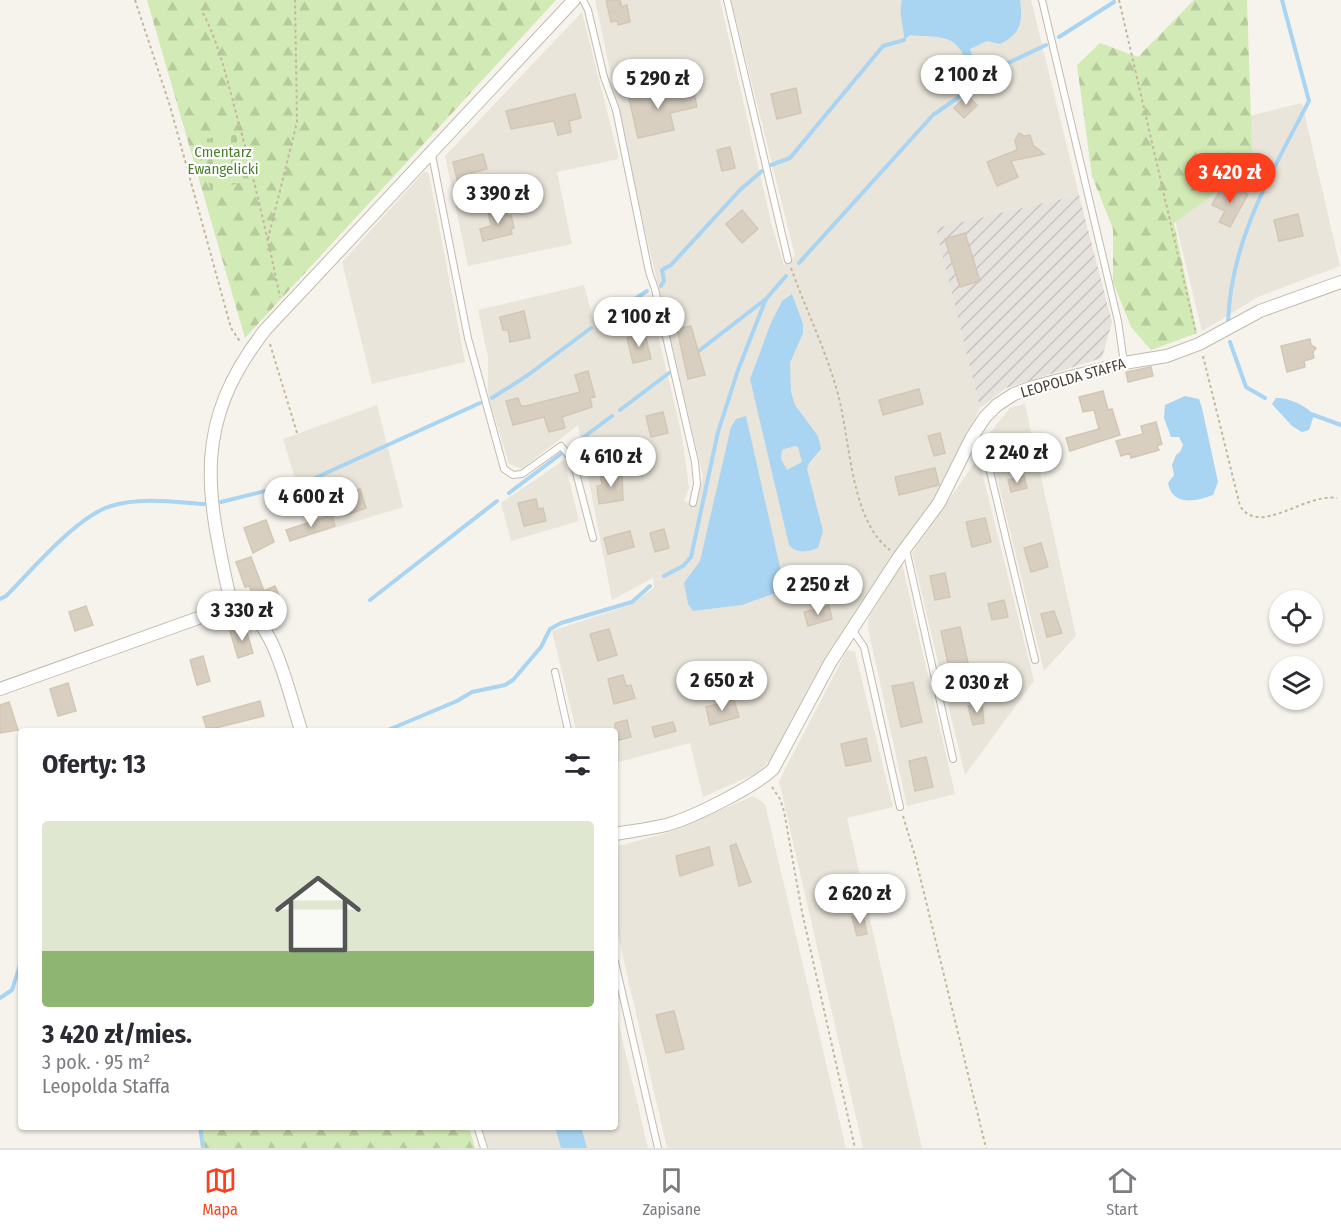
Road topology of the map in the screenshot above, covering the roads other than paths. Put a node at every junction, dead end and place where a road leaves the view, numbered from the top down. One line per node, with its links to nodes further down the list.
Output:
1 (574, 0): 5 (street)
2 (583, 0): 10 (lane)
3 (727, 0): 6 (lane)
4 (1042, 0): 8 (lane)
5 (432, 155): 11 (lane); 13 (street)
6 (788, 260)
7 (1341, 282): 8 (street, LEOPOLDA STAFFA)
8 (1124, 363): 9 (street, LEOPOLDA STAFFA)
9 (972, 437): 12 (street, LEOPOLDA STAFFA); 15 (lane)
10 (693, 502)
11 (593, 538)
12 (903, 553): 14 (street, LEOPOLDA STAFFA); 20 (lane)
13 (230, 599): 17 (street); 18 (street)
14 (853, 631): 21 (lane); 22 (street, LEOPOLDA STAFFA)
15 (1035, 660)
16 (555, 672): 19 (lane)
17 (0, 689)
18 (300, 728)
19 (568, 728)
20 (953, 759)
21 (900, 807)
22 (618, 833)
23 (618, 975): 26 (lane)
24 (478, 1130): 25 (lane)
25 (484, 1148)
26 (658, 1148)

